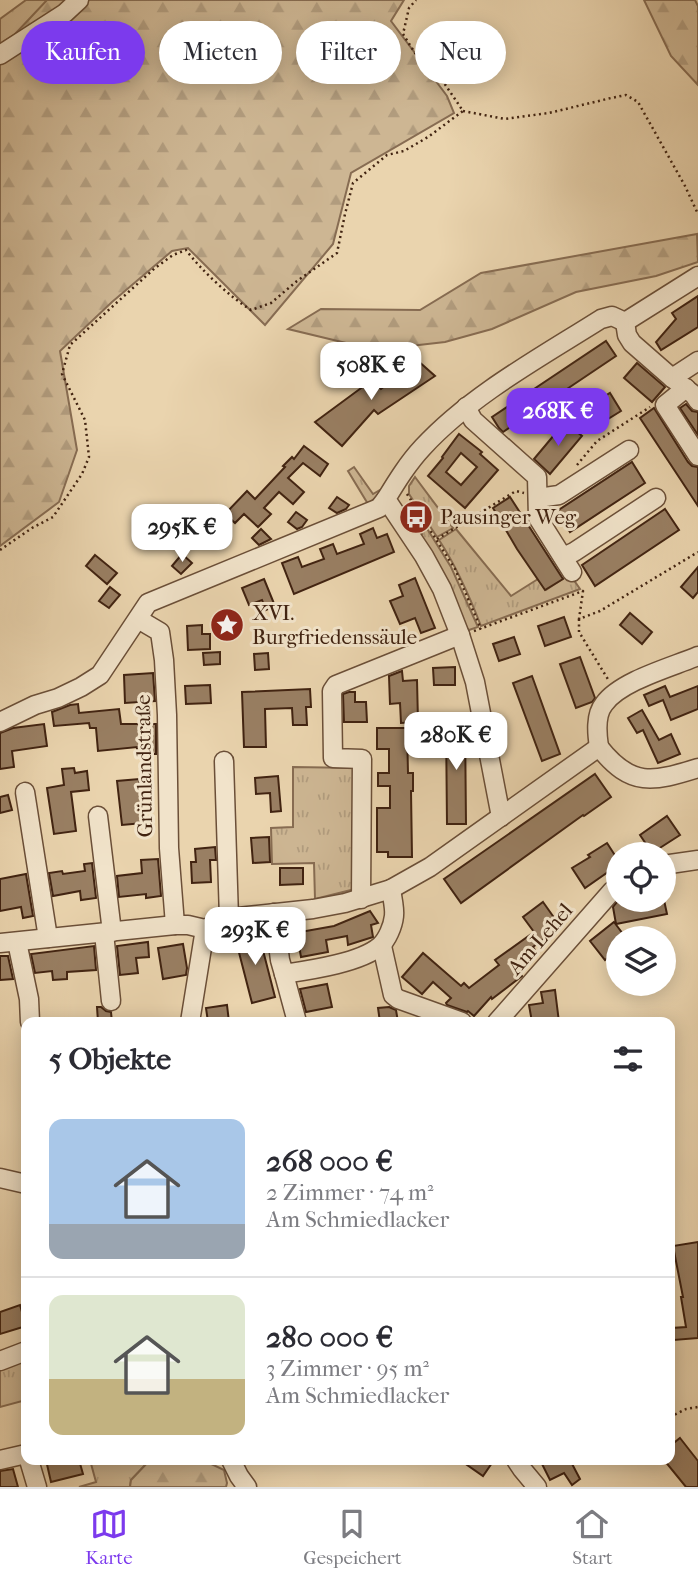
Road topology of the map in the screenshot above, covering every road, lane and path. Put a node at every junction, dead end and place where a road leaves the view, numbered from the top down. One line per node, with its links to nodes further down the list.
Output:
1 (79, 0): 3 (street)
2 (416, 0): 4 (path)
3 (0, 55)
4 (463, 111): 5 (path); 20 (path)
5 (698, 214)
6 (698, 276): 7 (street)
7 (625, 322): 9 (street); 11 (street)
8 (698, 361): 9 (street)
9 (690, 391): 10 (street)
10 (665, 405): 13 (street); 14 (path)
11 (466, 407): 16 (street); 18 (street)
12 (629, 450): 16 (street)
13 (698, 456)
14 (572, 470)
15 (404, 488): 19 (path)
16 (538, 498): 17 (street); 19 (path)
17 (656, 498)
18 (386, 499): 22 (street); 25 (street)
19 (437, 539): 24 (path)
20 (0, 550)
21 (698, 552): 23 (path)
22 (138, 619): 28 (street); 42 (street, Grünlandstraße)
23 (579, 619): 24 (path); 27 (path)
24 (481, 629): 25 (path)
25 (460, 635): 34 (street); 39 (street)
26 (698, 656): 27 (street)
27 (616, 693): 29 (street)
28 (0, 722)
29 (599, 747): 31 (street); 34 (street)
30 (224, 761): 41 (street)
31 (698, 768)
32 (25, 792): 45 (street)
33 (98, 816): 44 (street)
34 (500, 817): 37 (street)
35 (698, 860): 36 (street)
36 (676, 863)
37 (391, 889): 39 (street); 47 (street)
38 (606, 898): 54 (street, Am Lehel)
39 (361, 899): 40 (street)
40 (274, 913): 41 (street); 48 (street)
41 (229, 918): 43 (street)
42 (176, 925): 43 (street); 44 (street)
43 (205, 929): 51 (street)
44 (108, 933): 45 (street); 49 (street)
45 (48, 938): 46 (street)
46 (9, 942): 50 (street)
47 (382, 946): 48 (street); 53 (street)
48 (284, 974): 52 (street)
49 (111, 1001)
50 (30, 1017)
51 (191, 1017)
52 (296, 1017)
53 (448, 1017)
54 (501, 1017)
55 (0, 1178): 56 (street)
56 (21, 1183)
57 (21, 1353): 58 (street)
58 (0, 1361)
59 (698, 1407): 60 (path)
60 (675, 1414)
61 (21, 1455): 62 (street)
62 (0, 1460)
63 (30, 1465): 66 (street)
64 (234, 1465): 67 (street)
65 (519, 1465): 68 (street)
66 (37, 1487)
67 (247, 1487)
68 (537, 1487)

